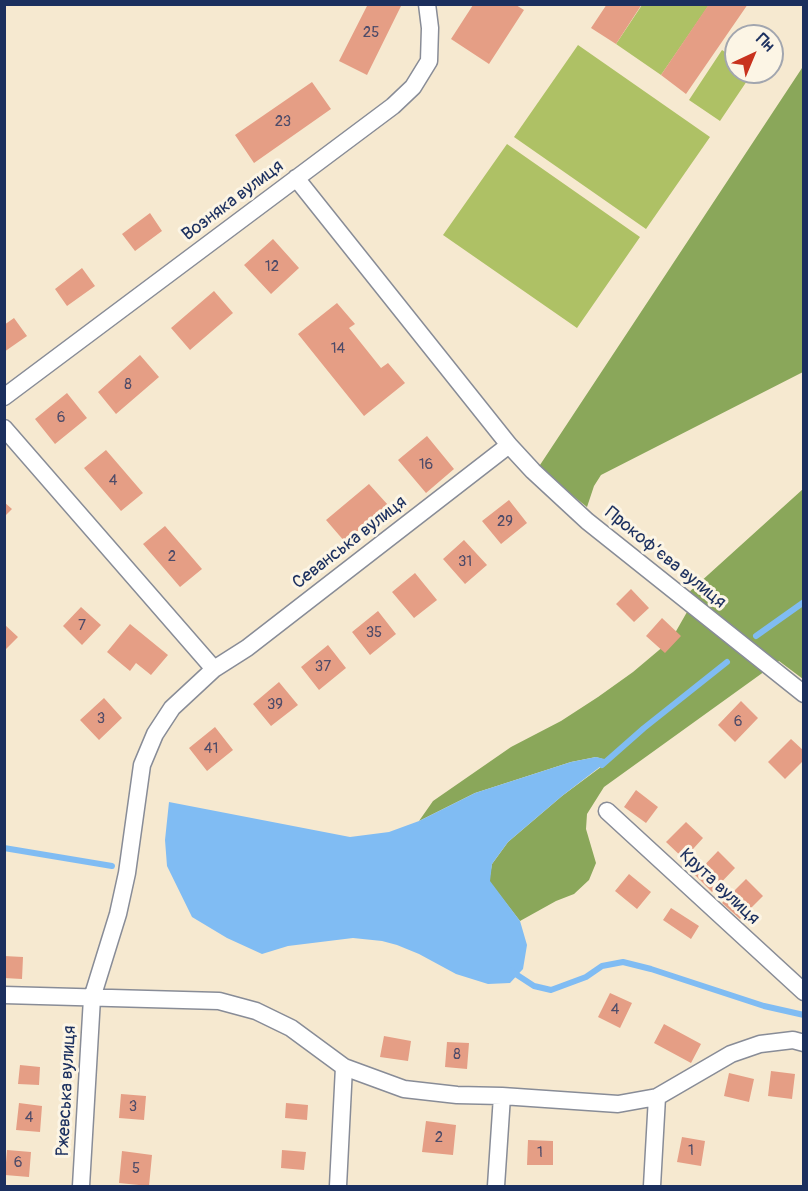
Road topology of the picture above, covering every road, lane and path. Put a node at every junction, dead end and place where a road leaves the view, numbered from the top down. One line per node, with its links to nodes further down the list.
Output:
1 (427, 4): 2 (street, Возняка вулиця)
2 (296, 178): 3 (street, Возняка вулиця); 5 (street, Прокоф’єва вулиця)
3 (4, 397)
4 (4, 428): 6 (street)
5 (509, 445): 6 (street, Севанська вулиця); 7 (street, Прокоф’єва вулиця)
6 (214, 669): 11 (street, Севанська вулиця)
7 (804, 693)
8 (607, 811): 9 (street, Крута вулиця)
9 (804, 992)
10 (4, 995): 11 (street)
11 (92, 998): 13 (street); 16 (street, Ржевська вулиця)
12 (804, 1043): 15 (street)
13 (344, 1067): 14 (street); 17 (street)
14 (502, 1096): 15 (street); 18 (street)
15 (657, 1097): 19 (street)
16 (81, 1186)
17 (338, 1186)
18 (496, 1186)
19 (652, 1186)

